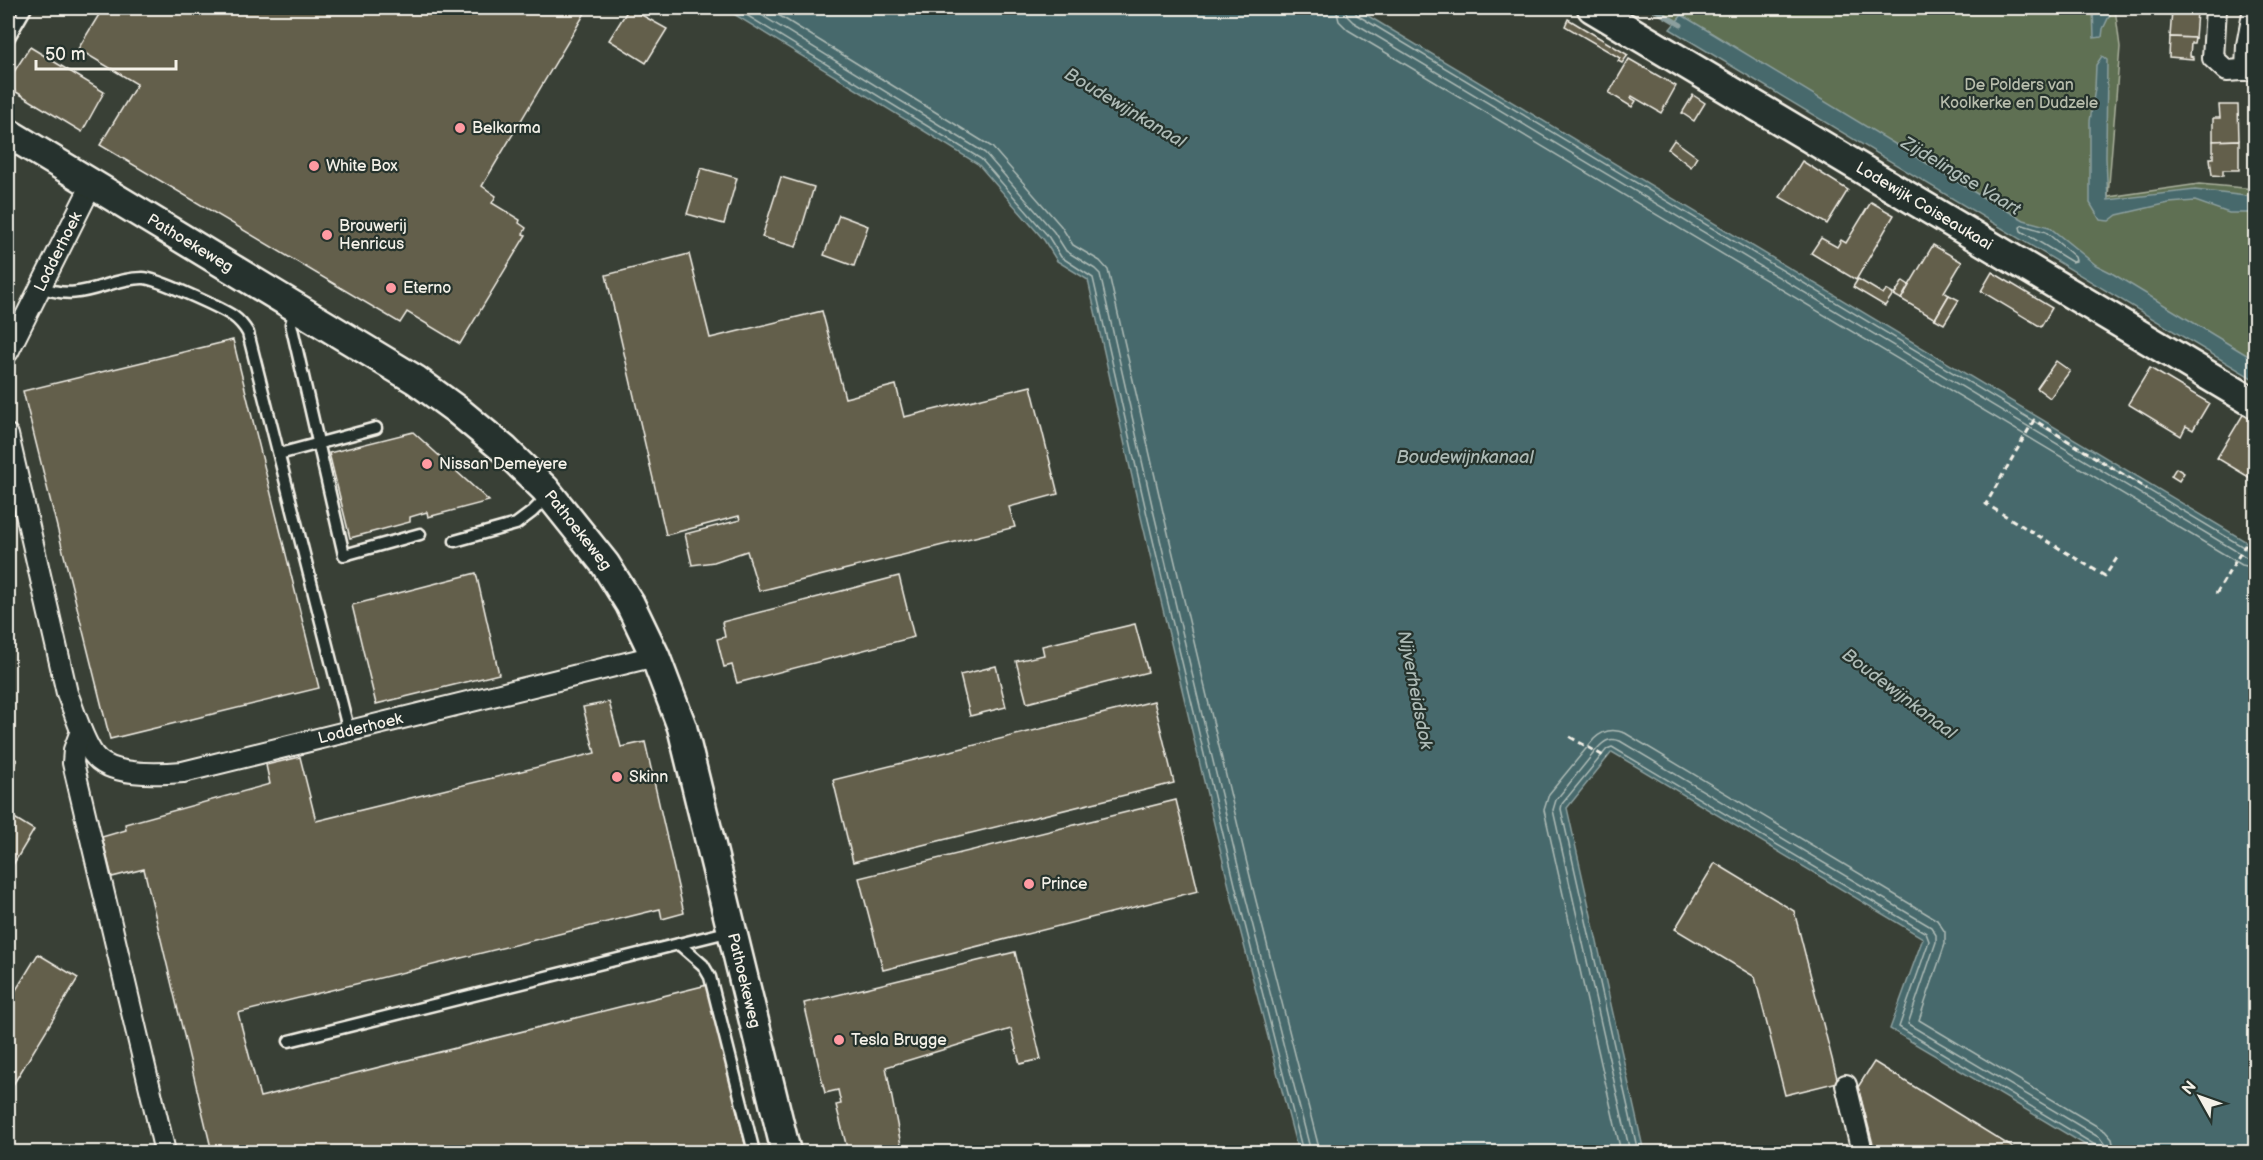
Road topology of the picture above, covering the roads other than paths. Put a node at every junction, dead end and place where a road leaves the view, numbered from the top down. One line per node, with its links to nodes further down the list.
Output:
1 (26, 8): 5 (lane)
2 (1592, 8): 12 (main road, Lodewijk Coiseaukaai)
3 (2216, 8): 6 (street)
4 (2254, 8): 6 (street)
5 (8, 39)
6 (2251, 69)
7 (13, 123): 8 (main road, Pathoekeweg)
8 (92, 184): 9 (street, Lodderhoek); 10 (main road, Pathoekeweg)
9 (39, 286): 11 (street, Lodderhoek); 16 (lane)
10 (296, 307): 15 (lane); 17 (main road, Pathoekeweg)
11 (8, 352)
12 (2256, 404)
13 (376, 428): 15 (lane)
14 (8, 435): 21 (street, Lodderhoek)
15 (318, 443): 16 (lane); 18 (lane)
16 (279, 454): 22 (lane)
17 (550, 494): 19 (lane); 20 (main road, Pathoekeweg)
18 (420, 534)
19 (455, 541)
20 (655, 656): 22 (street, Lodderhoek); 23 (main road, Pathoekeweg)
21 (81, 731): 22 (street, Lodderhoek); 27 (street)
22 (349, 732)
23 (732, 931): 24 (lane); 29 (main road, Pathoekeweg)
24 (679, 944): 25 (lane); 28 (lane)
25 (289, 1041)
26 (1846, 1085): 30 (street)
27 (165, 1152)
28 (754, 1152)
29 (786, 1152)
30 (1862, 1152)

